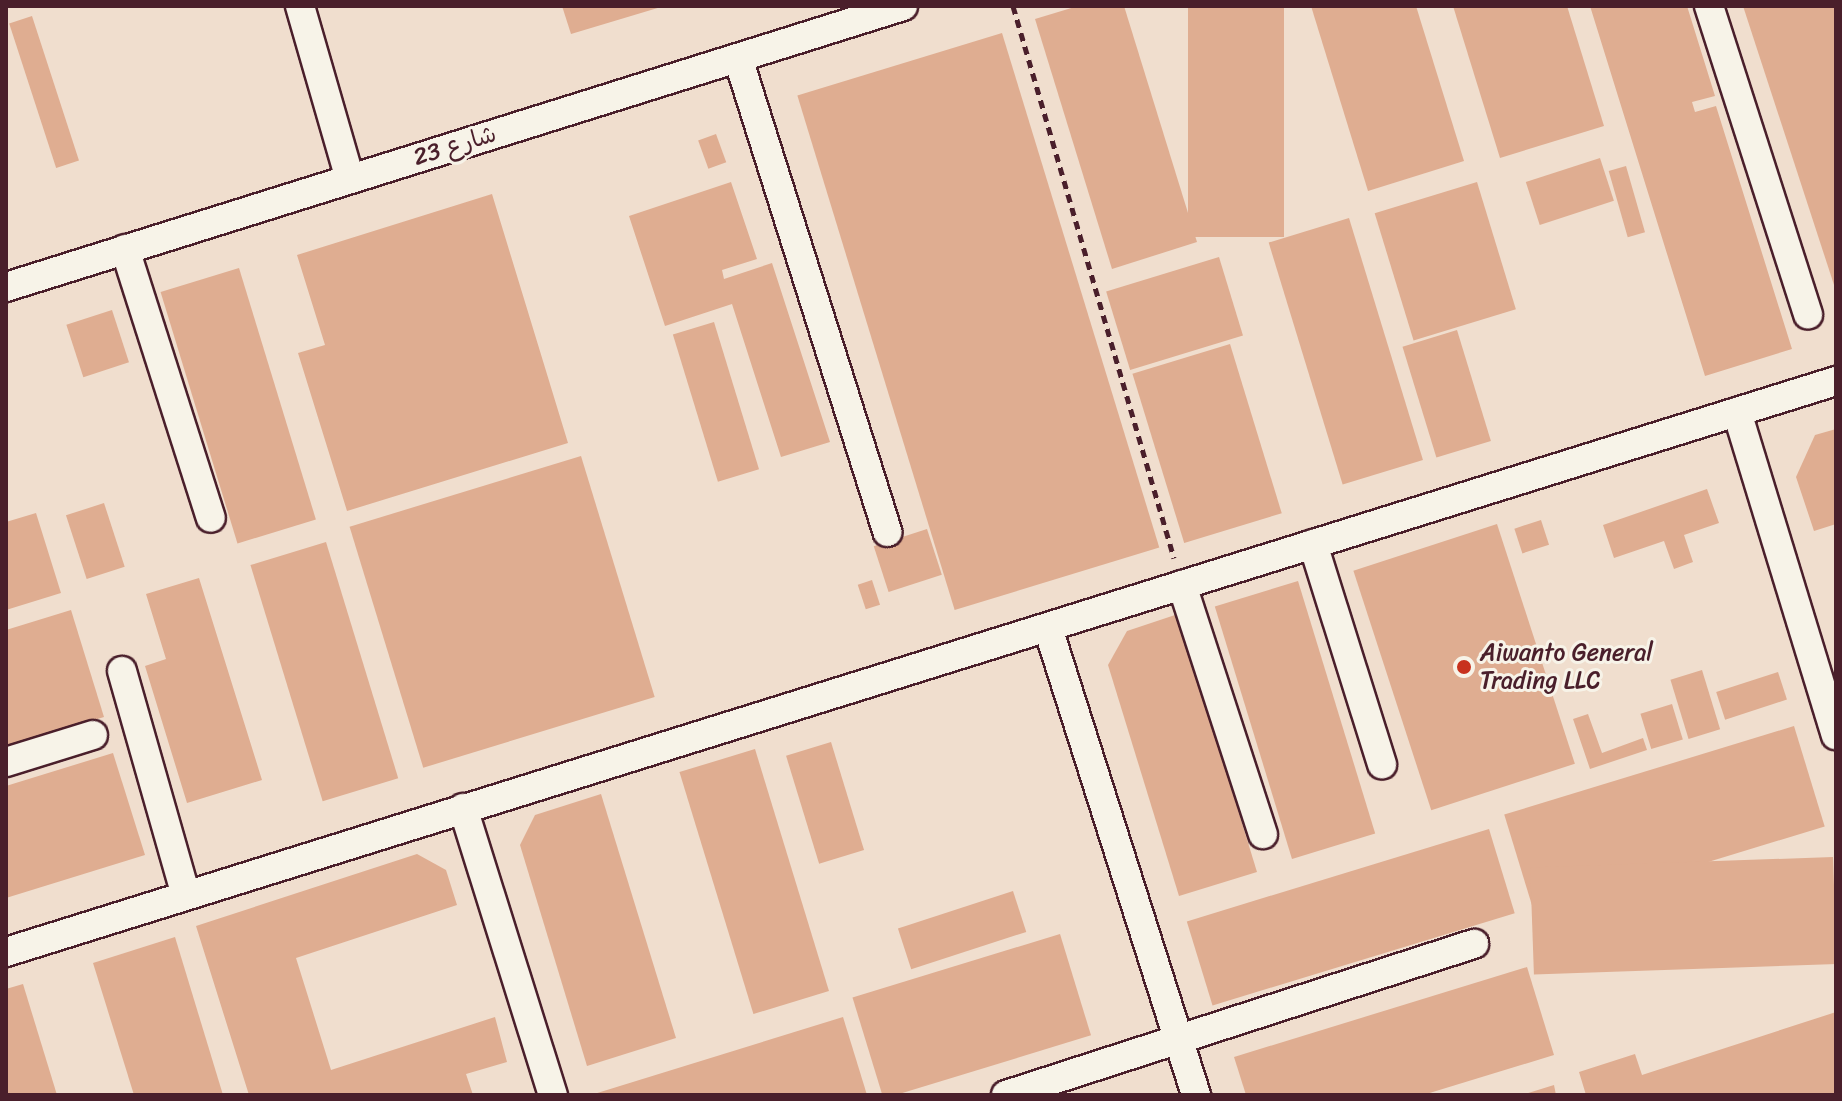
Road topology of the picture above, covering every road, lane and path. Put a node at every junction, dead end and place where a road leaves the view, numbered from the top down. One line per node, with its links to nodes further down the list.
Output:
1 (300, 6): 6 (street)
2 (903, 6): 5 (street, شارع 23)
3 (1013, 6): 15 (path)
4 (1709, 6): 9 (street)
5 (738, 58): 6 (street, شارع 23); 13 (street)
6 (350, 179): 7 (street, شارع 23)
7 (125, 249): 8 (street, شارع 23); 12 (street)
8 (6, 287)
9 (1808, 315)
10 (1836, 381): 11 (street)
11 (1737, 412): 14 (street); 19 (street)
12 (211, 518)
13 (887, 532)
14 (1313, 544): 15 (street); 21 (street)
15 (1182, 585): 16 (street); 23 (street)
16 (1048, 628): 22 (street); 27 (street)
17 (122, 671): 24 (street)
18 (93, 735): 20 (street)
19 (1836, 735)
20 (6, 762)
21 (1382, 764)
22 (463, 808): 24 (street); 28 (street)
23 (1263, 834)
24 (186, 895): 26 (street)
25 (1474, 944): 27 (street)
26 (6, 952)
27 (1179, 1039): 29 (street); 30 (street)
28 (553, 1095)
29 (1006, 1095)
30 (1196, 1095)

